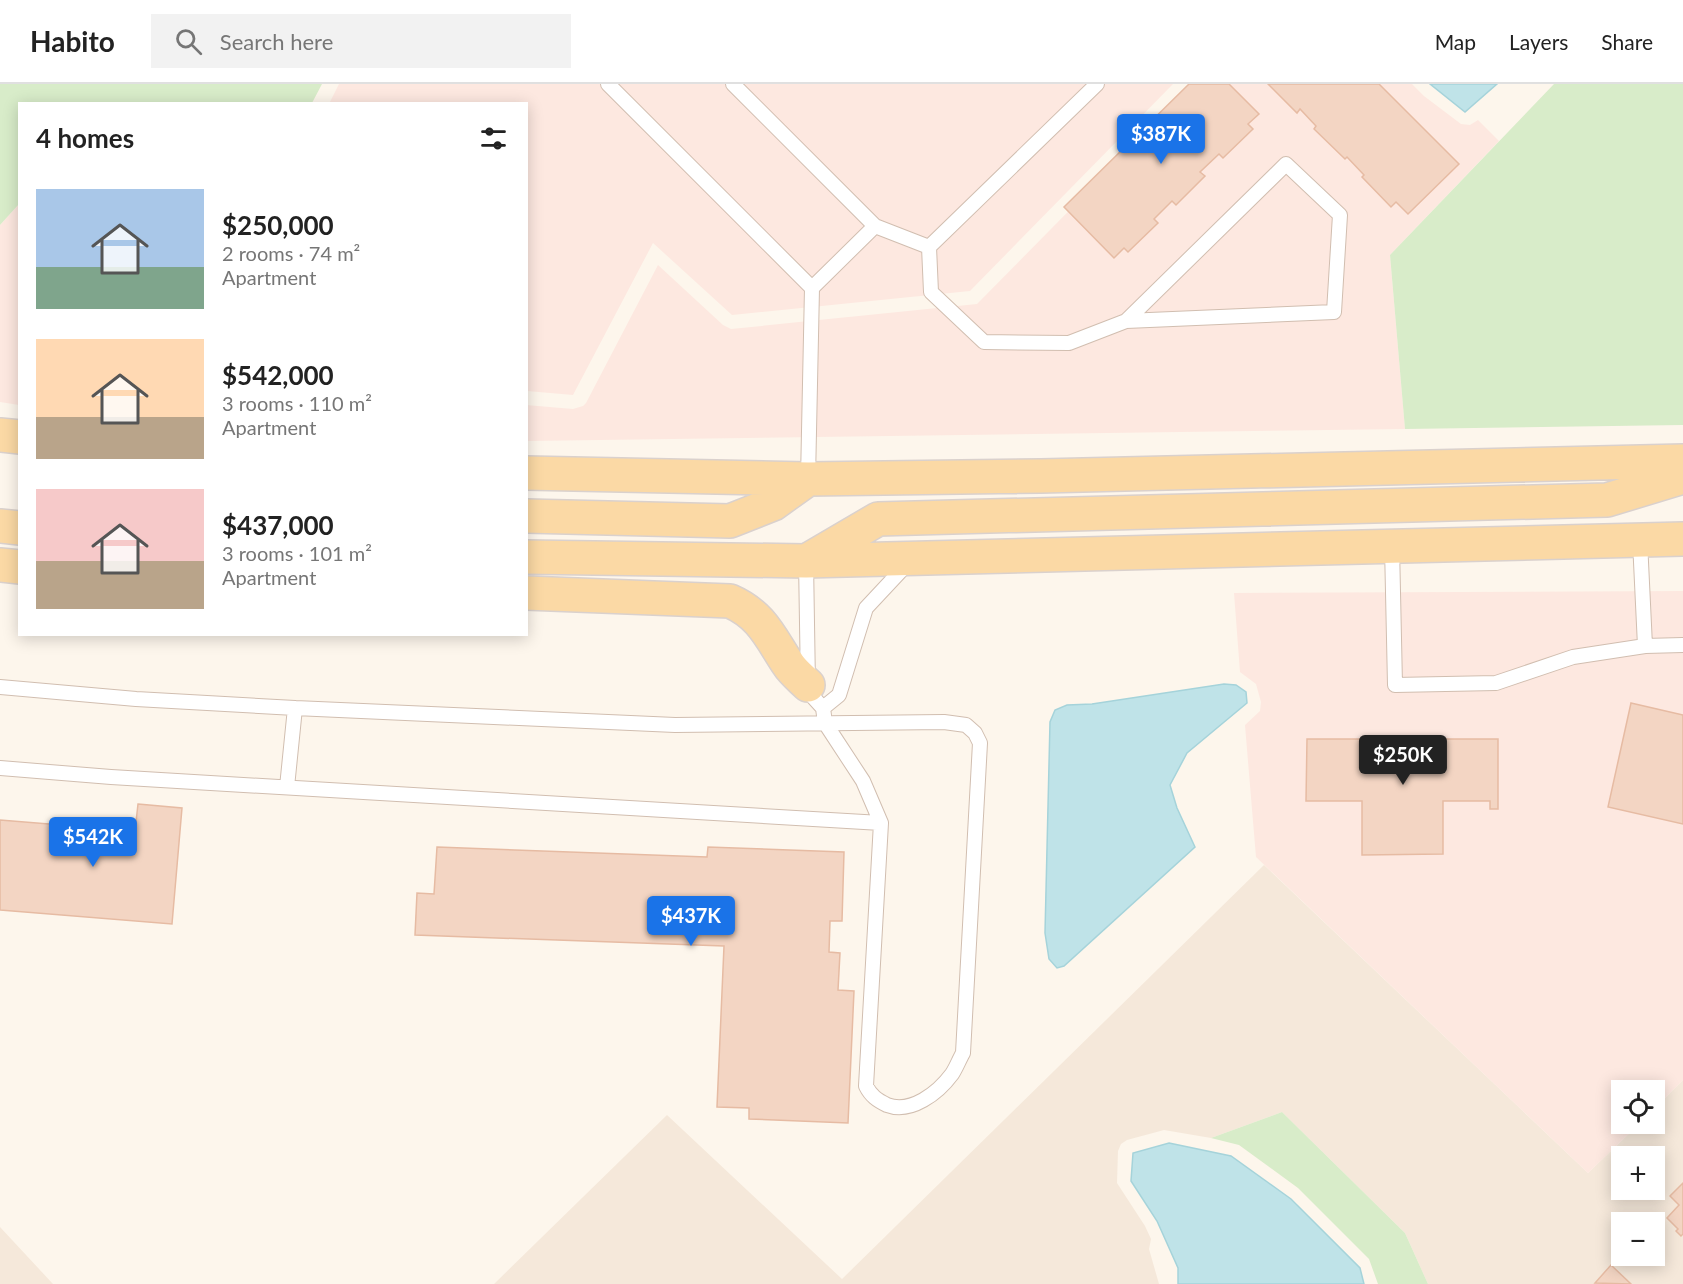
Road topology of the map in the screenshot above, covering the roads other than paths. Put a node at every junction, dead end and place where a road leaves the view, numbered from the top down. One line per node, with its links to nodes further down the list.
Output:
1 (608, 84): 6 (lane)
2 (733, 84): 4 (lane)
3 (1097, 84): 5 (lane)
4 (875, 226): 5 (lane); 6 (lane)
5 (929, 247): 7 (lane)
6 (812, 288): 13 (lane)
7 (1126, 321): 7 (lane)
8 (0, 435): 9 (main road)
9 (18, 437)
10 (1683, 461): 13 (main road)
11 (528, 473): 13 (main road)
12 (1683, 477): 22 (main road)
13 (808, 478): 14 (main road)
14 (528, 516)
15 (0, 526): 16 (main road)
16 (18, 528)
17 (1683, 539): 18 (main road)
18 (1640, 541): 19 (main road); 27 (lane)
19 (1392, 546): 21 (main road); 27 (lane)
20 (528, 557): 22 (main road)
21 (914, 558): 22 (main road); 29 (lane)
22 (806, 561): 29 (lane)
23 (0, 565): 24 (main road)
24 (18, 567)
25 (528, 593): 29 (main road)
26 (1683, 645): 27 (lane)
27 (1645, 646)
28 (0, 687): 30 (lane)
29 (815, 697): 31 (lane)
30 (295, 708): 31 (lane); 33 (lane)
31 (825, 723): 34 (lane); 34 (lane)
32 (0, 768): 33 (lane)
33 (286, 787): 34 (lane)
34 (881, 824)

